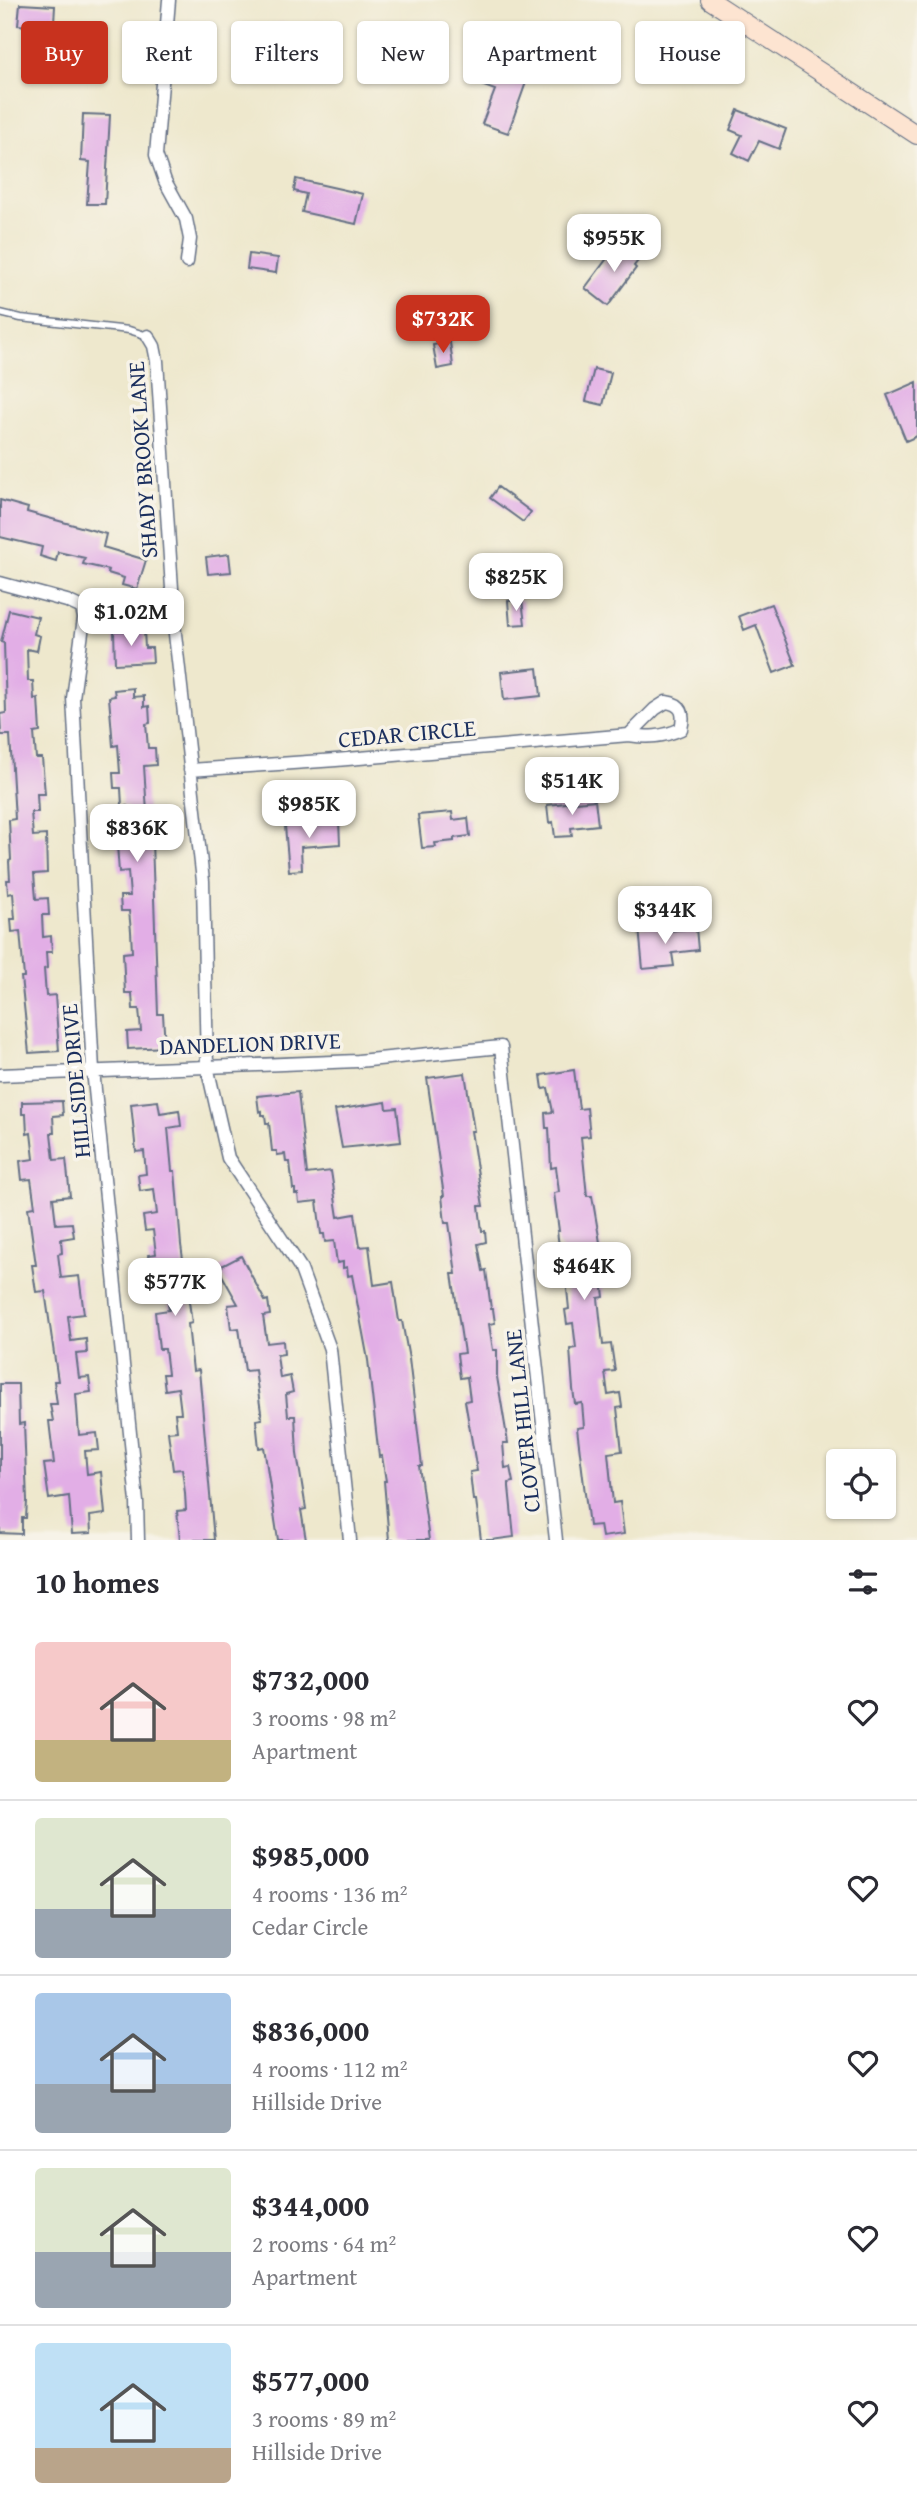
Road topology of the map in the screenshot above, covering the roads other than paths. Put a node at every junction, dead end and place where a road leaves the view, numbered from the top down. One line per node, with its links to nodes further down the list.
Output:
1 (169, 0): 4 (street)
2 (710, 0): 3 (street)
3 (917, 135)
4 (187, 262)
5 (0, 313): 6 (lane, SHADY BROOK LANE)
6 (148, 336): 11 (street, SHADY BROOK LANE)
7 (0, 583): 9 (street)
8 (133, 604): 9 (street)
9 (84, 618): 14 (street, HILLSIDE DRIVE)
10 (629, 735): 11 (street, CEDAR CIRCLE)
11 (190, 770): 13 (street, SHADY BROOK LANE)
12 (501, 1047): 13 (street, DANDELION DRIVE); 18 (street, CLOVER HILL LANE)
13 (207, 1066): 14 (street, DANDELION DRIVE); 17 (street, SHADY BROOK LANE)
14 (93, 1070): 15 (street, DANDELION DRIVE); 16 (street, HILLSIDE DRIVE)
15 (0, 1075)
16 (138, 1540)
17 (350, 1540)
18 (556, 1540)

